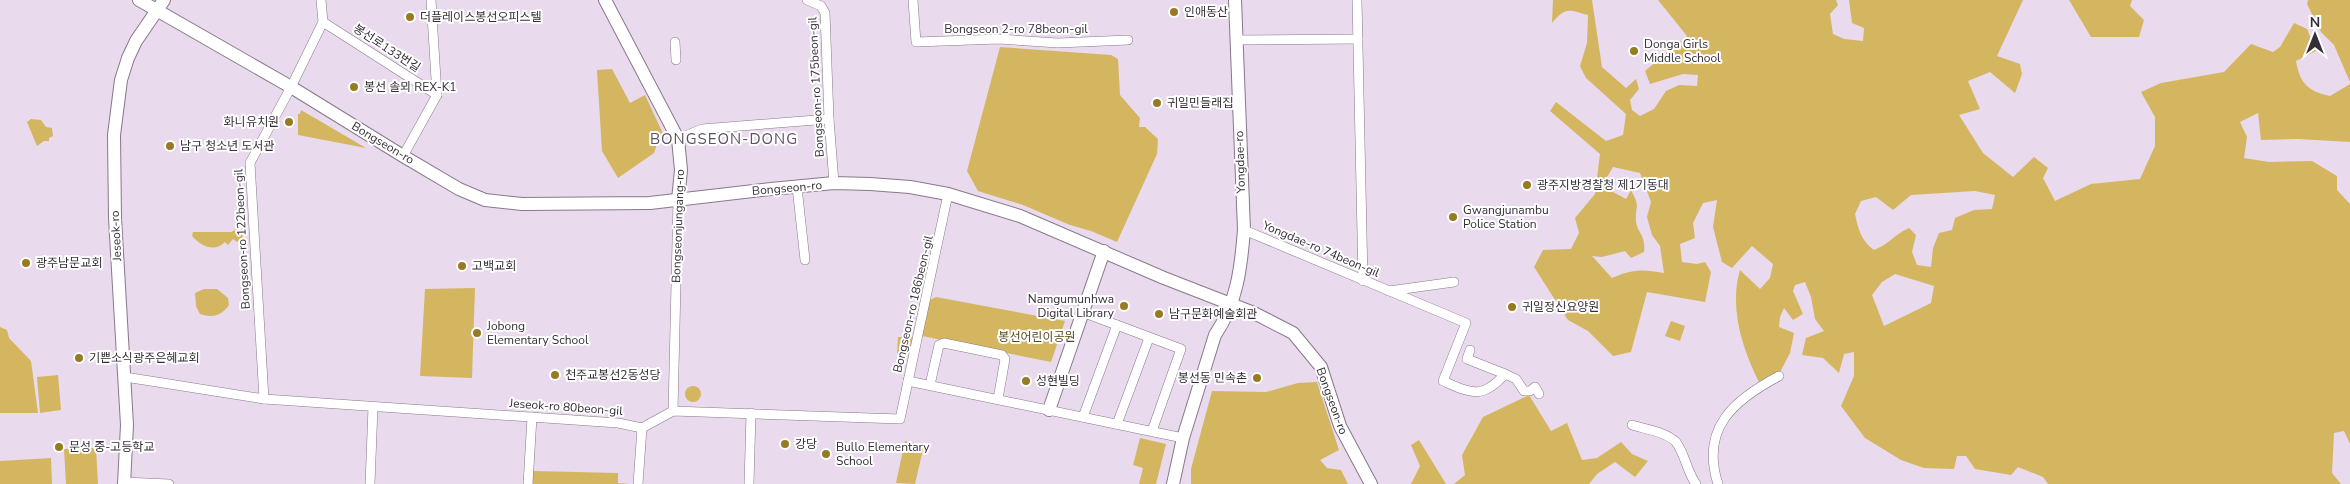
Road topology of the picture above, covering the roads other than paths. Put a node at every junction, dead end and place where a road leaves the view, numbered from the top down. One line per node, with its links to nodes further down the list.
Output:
1 (140, 0): 9 (street, Bongseon-ro)
2 (320, 0): 10 (street)
3 (431, 0): 17 (street)
4 (605, 0): 19 (street, Bongseonjungang-ro)
5 (807, 0): 18 (street, Bongseon-ro 175beon-gil)
6 (912, 0): 12 (street, Bongseon 2-ro 78beon-gil)
7 (1235, 0): 13 (street, Yongdae-ro)
8 (1357, 0): 11 (street)
9 (160, 5): 16 (street, Bongseon-ro); 39 (street, Jeseok-ro)
10 (323, 22): 16 (street, Bongseon-ro 122beon-gil); 17 (street, 봉선로133번길)
11 (1358, 39): 13 (street); 28 (street)
12 (1128, 40)
13 (1236, 40): 25 (street, Yongdae-ro)
14 (674, 42): 15 (street)
15 (676, 60)
16 (291, 87): 20 (street, Bongseon-ro); 43 (street, Bongseon-ro 122beon-gil)
17 (437, 95): 20 (street)
18 (828, 118): 19 (street); 21 (street, Bongseon-ro 175beon-gil)
19 (678, 139): 24 (street, Bongseonjungang-ro)
20 (403, 156): 24 (street, Bongseon-ro)
21 (834, 183): 22 (street, Bongseon-ro); 23 (street, Bongseon-ro)
22 (797, 187): 24 (street, Bongseon-ro); 27 (street)
23 (948, 194): 26 (street, Bongseon-ro); 40 (street, Bongseon-ro 186beon-gil)
24 (678, 200): 47 (street, Bongseonjungang-ro)
25 (1244, 230): 28 (street, Yongdae-ro 74beon-gil); 31 (street, Yongdae-ro)
26 (1104, 251): 31 (street, Bongseon-ro); 32 (street)
27 (805, 260)
28 (1363, 281): 30 (street, Yongdae-ro 74beon-gil)
29 (1454, 282): 30 (street)
30 (1388, 291): 37 (street, Yongdae-ro 74beon-gil)
31 (1231, 304): 33 (street, Yongdae-ro); 57 (street, Bongseon-ro)
32 (1082, 312): 34 (street); 46 (street)
33 (1225, 320): 55 (street, Yongdae-ro); 64 (street, Yongdae-ro)
34 (1117, 325): 35 (street); 50 (street)
35 (1149, 338): 51 (street); 54 (street)
36 (1470, 350): 37 (street)
37 (1505, 374): 42 (street)
38 (1780, 376): 66 (street)
39 (125, 377): 43 (street, Jeseok-ro 80beon-gil); 56 (street, Jeseok-ro)
40 (908, 381): 41 (street); 48 (street, Bongseon-ro 186beon-gil)
41 (930, 385): 44 (street); 44 (street)
42 (1539, 394)
43 (264, 399): 45 (street, Jeseok-ro 80beon-gil)
44 (998, 400): 46 (street)
45 (374, 407): 49 (street, Jeseok-ro 80beon-gil); 59 (street)
46 (1049, 410): 50 (street)
47 (673, 411): 48 (street); 53 (street)
48 (752, 413): 62 (street)
49 (532, 417): 53 (street, Jeseok-ro 80beon-gil); 60 (street)
50 (1083, 417): 51 (street)
51 (1117, 424): 54 (street)
52 (1632, 425): 65 (street)
53 (642, 428): 61 (street)
54 (1152, 431): 55 (street)
55 (1183, 438): 63 (street, Yongdae-ro)
56 (124, 483): 58 (street)
57 (1372, 483)
58 (169, 484)
59 (370, 484)
60 (528, 484)
61 (638, 484)
62 (749, 484)
63 (1173, 484)
64 (1180, 484)
65 (1696, 484)
66 (1718, 484)

